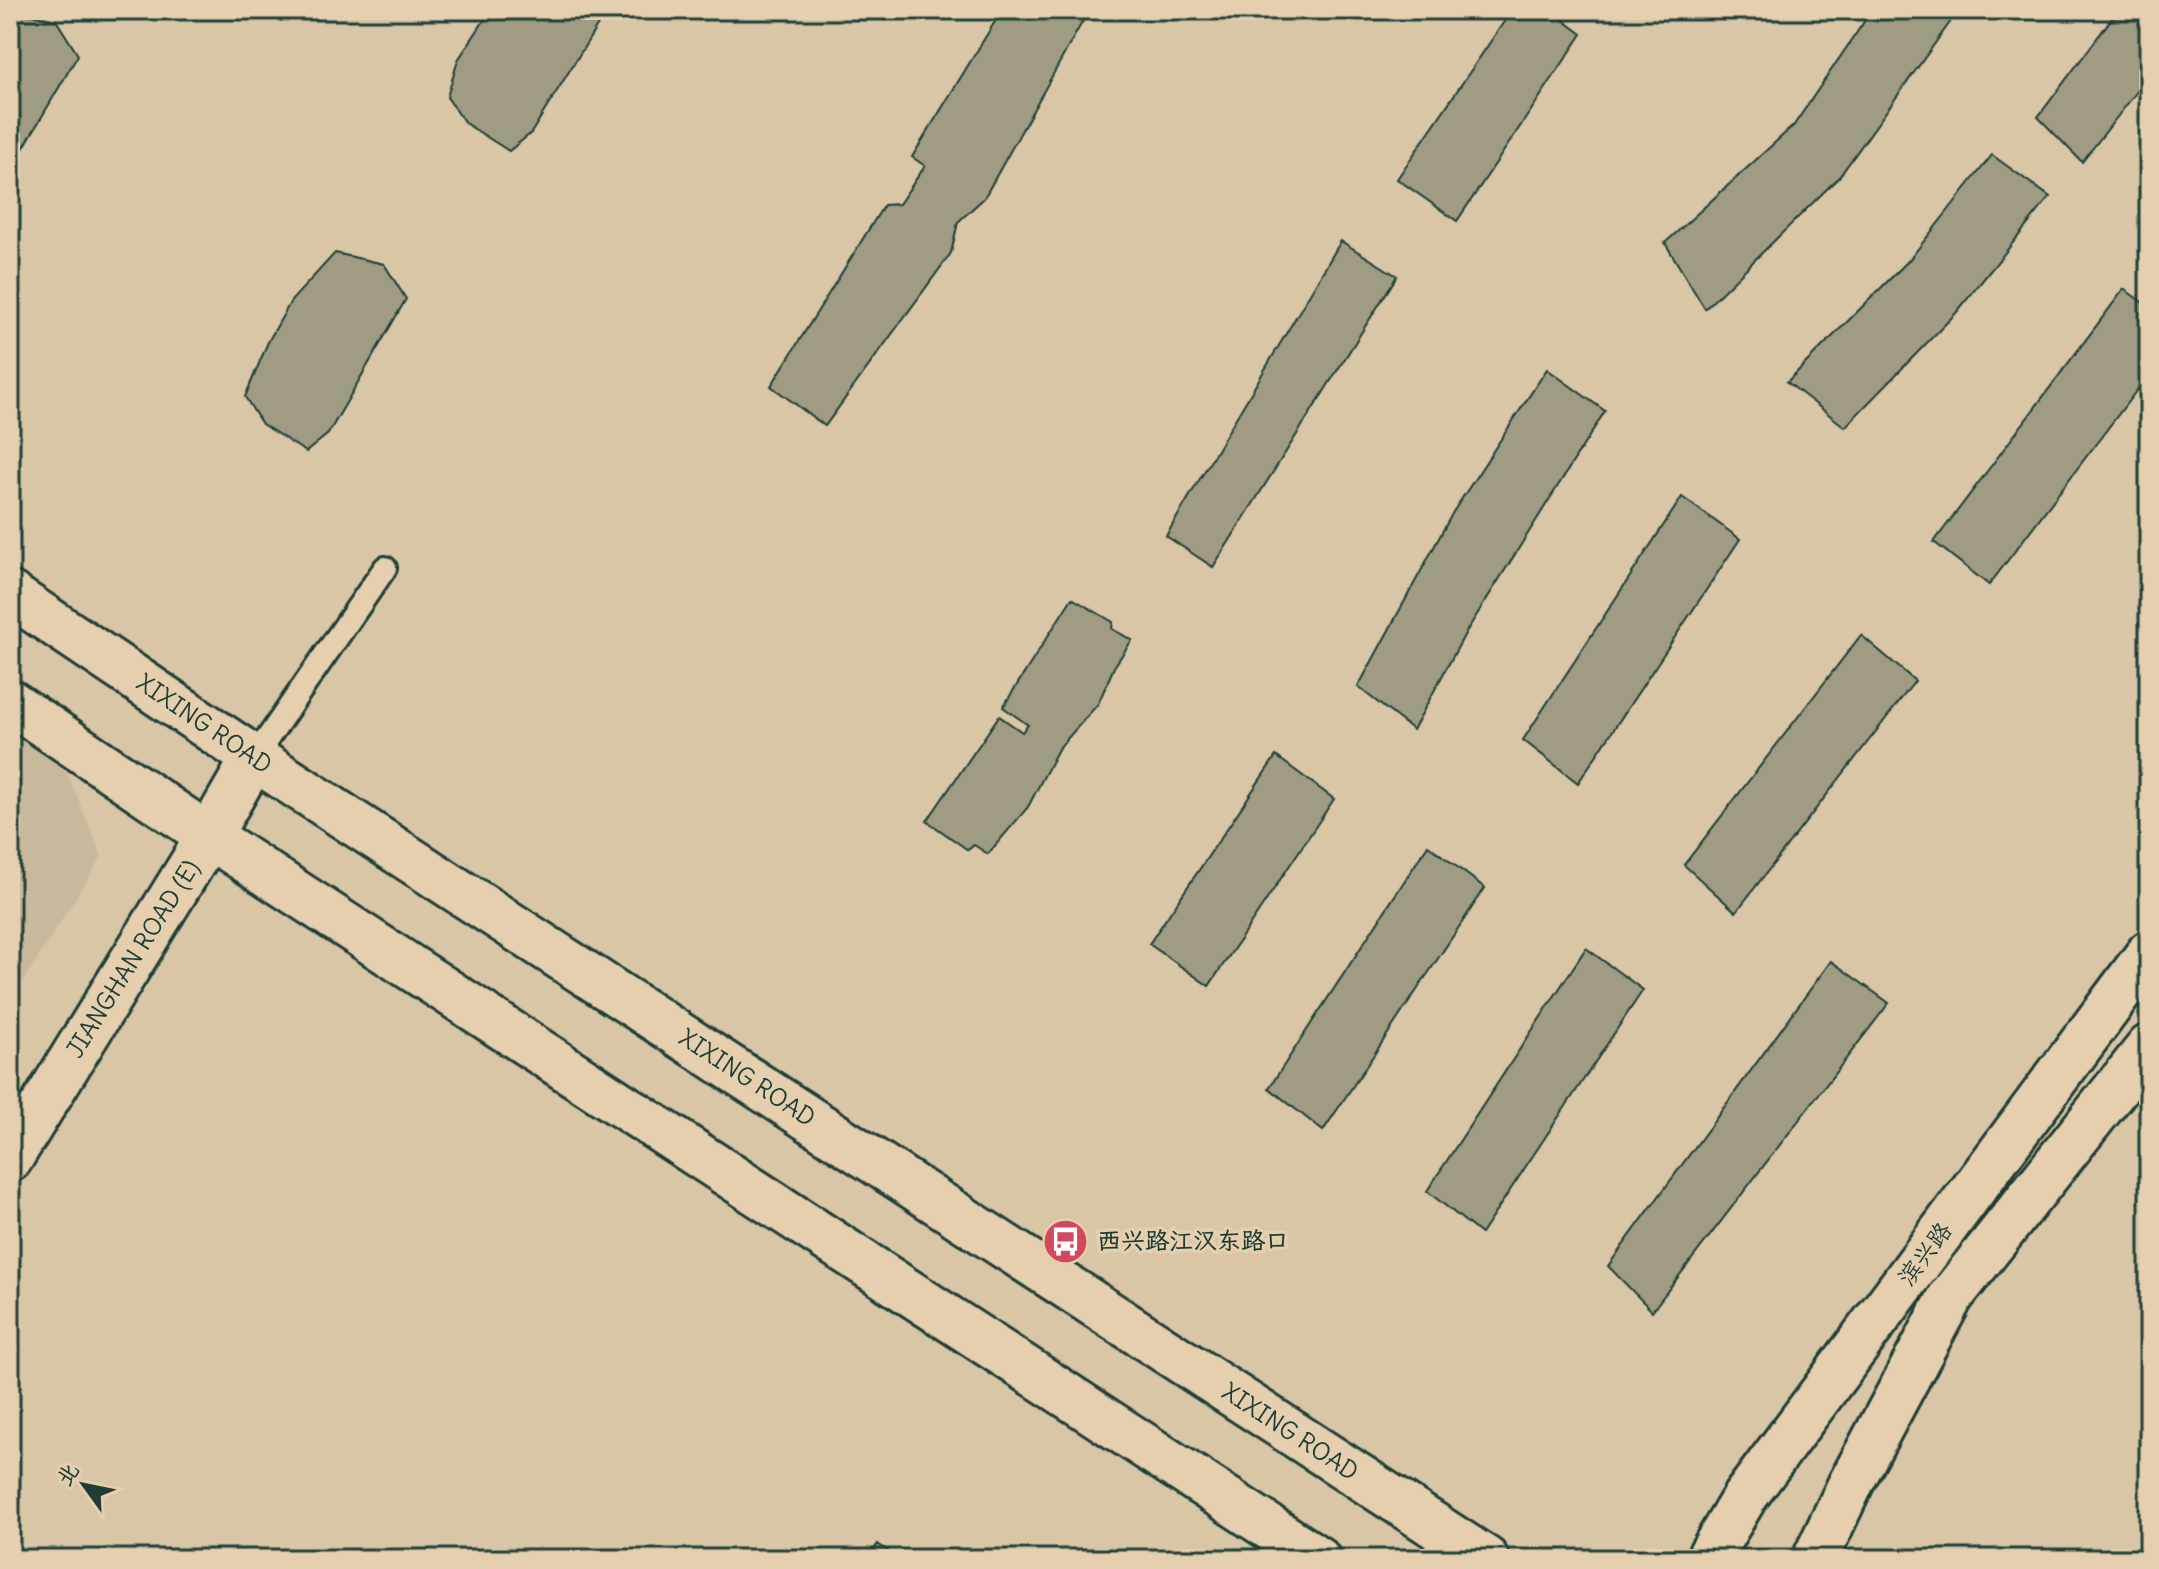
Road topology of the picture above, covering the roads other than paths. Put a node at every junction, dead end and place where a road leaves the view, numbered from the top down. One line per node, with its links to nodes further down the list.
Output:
1 (385, 568): 4 (lane)
2 (10, 594): 4 (main road, XIXING ROAD)
3 (10, 702): 5 (main road)
4 (254, 758): 5 (main road, JIANGHAN ROAD (E)); 10 (main road, XIXING ROAD)
5 (209, 836): 8 (main road, JIANGHAN ROAD (E)); 9 (main road)
6 (2149, 953): 11 (main road, 滨兴路)
7 (2149, 1047): 12 (main road, 滨兴路)
8 (10, 1159)
9 (1318, 1559)
10 (1486, 1559)
11 (1708, 1559)
12 (1815, 1559)

